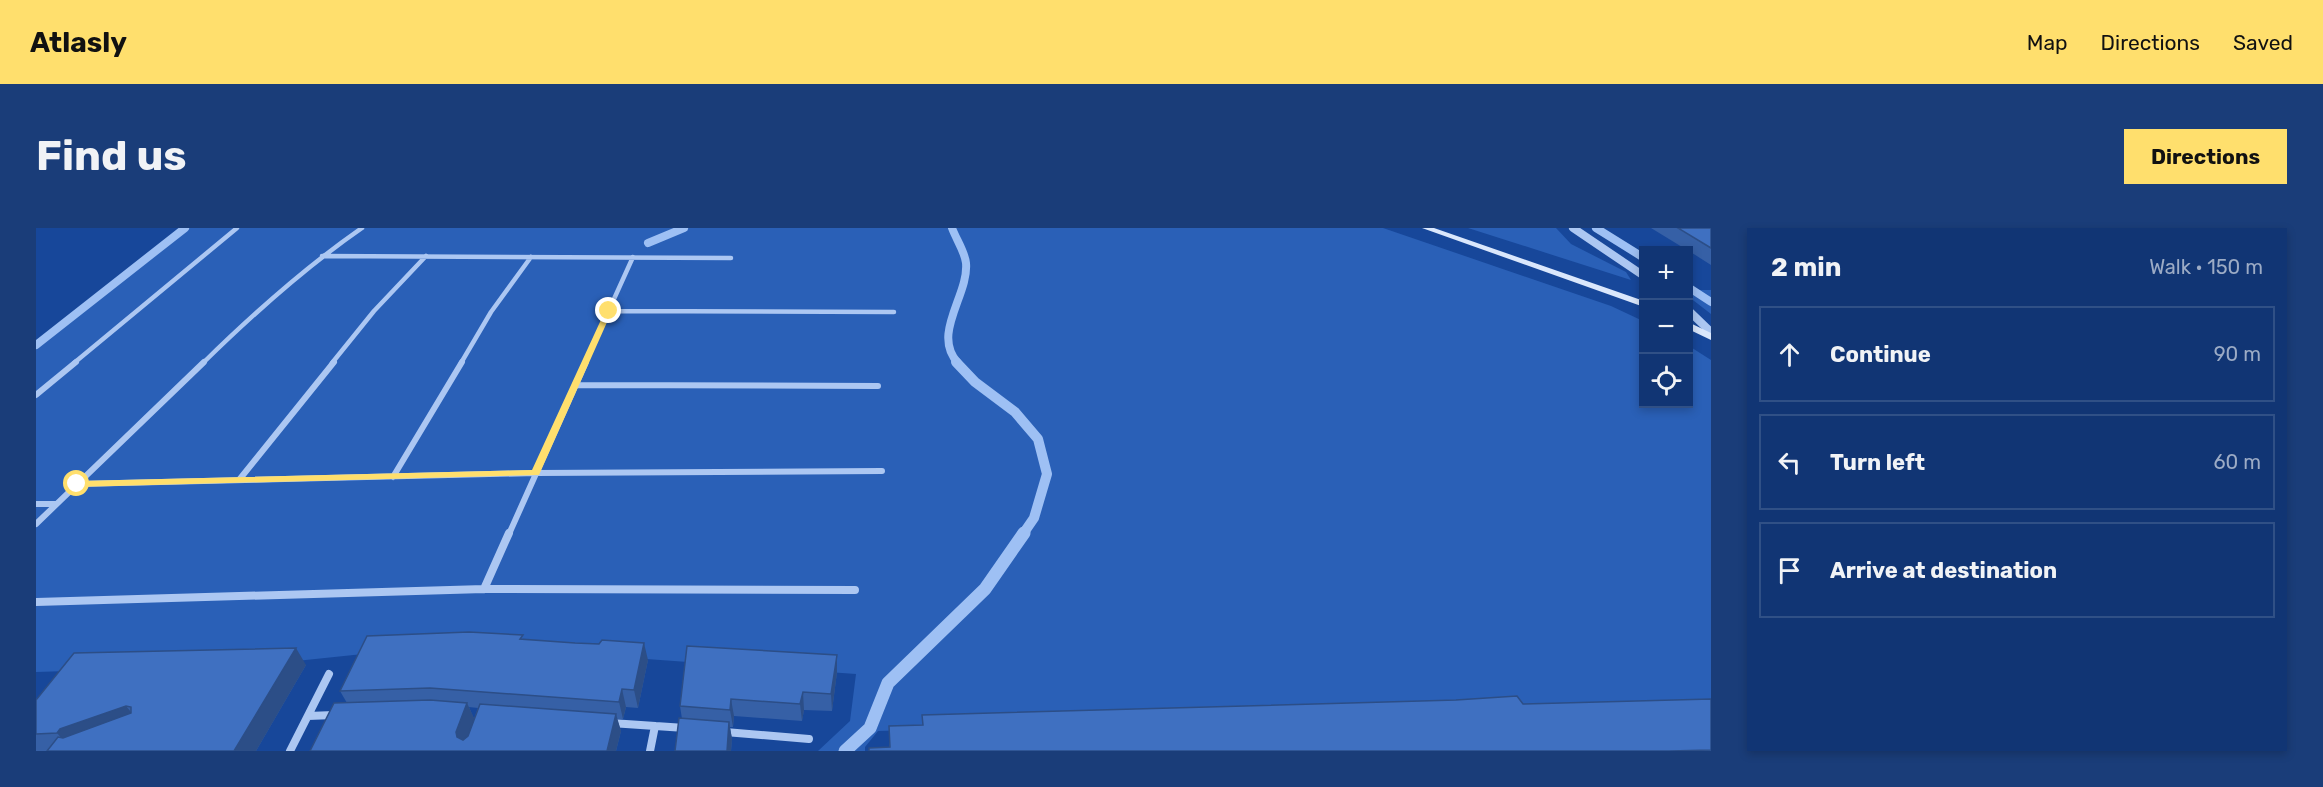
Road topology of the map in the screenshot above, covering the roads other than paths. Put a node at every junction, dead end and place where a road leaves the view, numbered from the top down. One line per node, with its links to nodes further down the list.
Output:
1 (237, 228): 20 (street)
2 (362, 228): 5 (street)
3 (1426, 228): 11 (main road)
4 (1573, 228): 10 (street)
5 (322, 256): 6 (street); 25 (street)
6 (426, 256): 7 (street); 24 (street)
7 (531, 257): 8 (street); 23 (street)
8 (633, 257): 9 (street); 12 (street)
9 (731, 258)
10 (1639, 273)
11 (1639, 302)
12 (609, 311): 13 (street); 18 (street)
13 (894, 312)
14 (1693, 314): 16 (street)
15 (1693, 327): 17 (main road)
16 (1711, 332)
17 (1711, 337)
18 (576, 385): 19 (street); 22 (street)
19 (878, 386)
20 (36, 394)
21 (882, 471): 22 (street)
22 (536, 473): 23 (street); 29 (street)
23 (393, 477): 24 (street)
24 (239, 480): 25 (street)
25 (77, 484): 27 (street)
26 (36, 504): 27 (street)
27 (56, 504): 28 (street)
28 (36, 524)
29 (484, 589): 30 (street); 31 (street)
30 (855, 590)
31 (36, 602)
32 (329, 674): 34 (street)
33 (343, 715): 34 (street)
34 (308, 716): 40 (street)
35 (598, 722): 36 (street)
36 (655, 726): 37 (street); 41 (street)
37 (690, 729)
38 (714, 731): 39 (street)
39 (810, 739)
40 (290, 751)
41 (650, 751)

